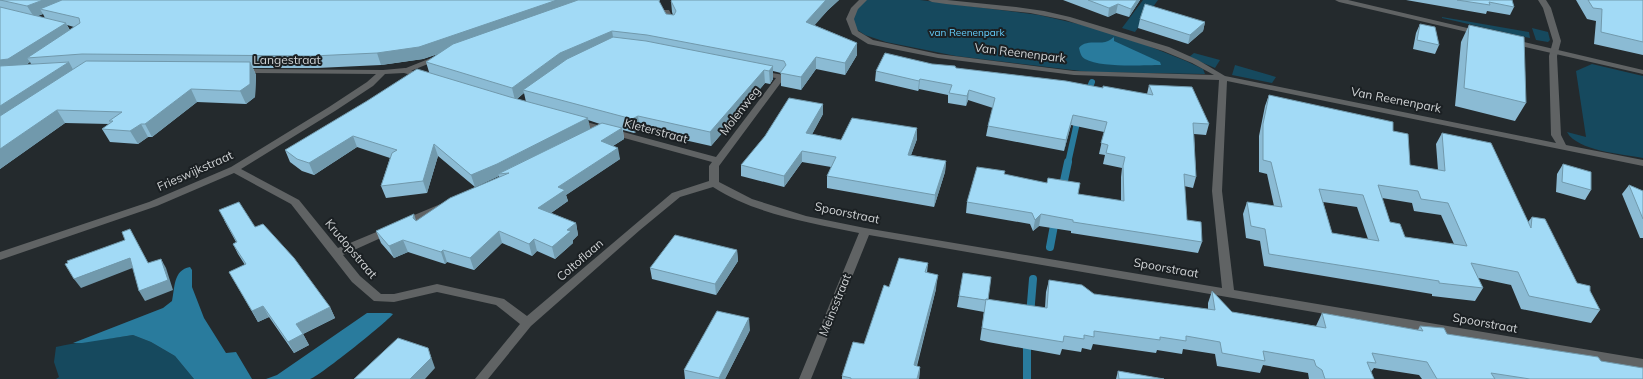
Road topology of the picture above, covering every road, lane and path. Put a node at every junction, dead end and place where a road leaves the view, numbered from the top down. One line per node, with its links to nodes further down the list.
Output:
1 (863, 0): 16 (street, Van Reenenpark)
2 (932, 0): 16 (street, Van Reenenpark)
3 (1339, 0): 7 (street)
4 (1542, 0): 9 (street)
5 (666, 12): 6 (street)
6 (672, 23)
7 (1486, 35)
8 (1501, 38): 9 (street)
9 (1554, 51): 15 (street); 21 (street)
10 (450, 54): 11 (street)
11 (405, 70): 14 (street, Langestraat); 17 (street)
12 (750, 70): 22 (street, Molenweg)
13 (232, 71): 14 (street, Langestraat)
14 (383, 72): 24 (street, Frieswijkstraat)
15 (1643, 72)
16 (1223, 78): 21 (street, Van Reenenpark); 30 (street)
17 (437, 80)
18 (566, 119): 19 (street, Kleterstraat)
19 (602, 129): 20 (street); 22 (street, Kleterstraat)
20 (588, 136)
21 (1563, 147): 23 (street, Van Reenenpark)
22 (717, 160): 25 (street)
23 (1643, 163)
24 (234, 169): 28 (street, Krudopstraat); 29 (street, Frieswijkstraat)
25 (714, 183): 27 (street, Spoorstraat); 31 (street, Coltoflaan)
26 (453, 202): 28 (street)
27 (865, 231): 30 (street, Spoorstraat); 34 (street, Meinsstraat)
28 (337, 253): 31 (street, Krudopstraat)
29 (0, 256)
30 (1228, 292): 32 (street, Spoorstraat)
31 (527, 323): 33 (street, Coltoflaan)
32 (1643, 364)
33 (481, 379)
34 (805, 379)

